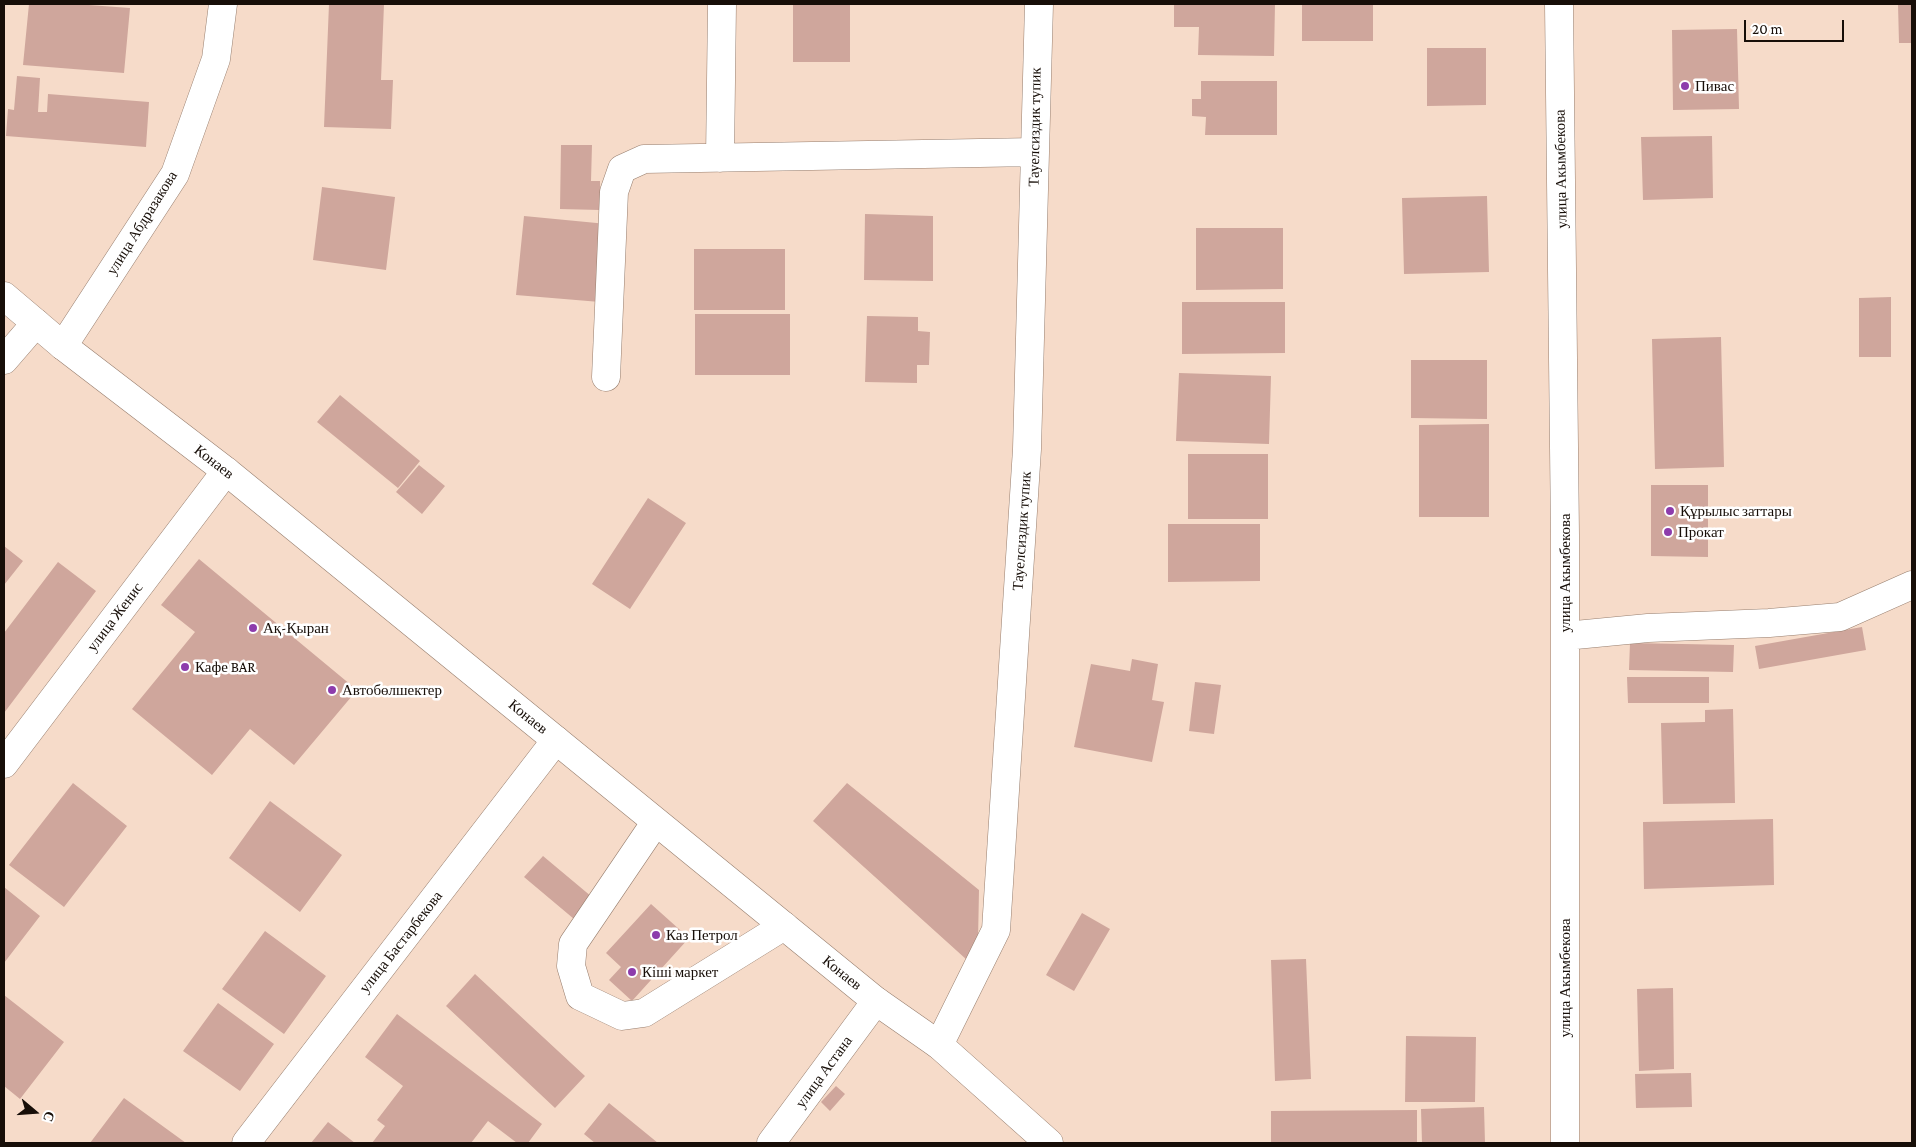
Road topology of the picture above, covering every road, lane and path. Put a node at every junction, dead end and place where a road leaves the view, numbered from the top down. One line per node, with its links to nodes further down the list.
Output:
1 (223, 4): 9 (street, улица Абдразакова)
2 (722, 4): 6 (street)
3 (1039, 4): 5 (street, Тауелсиздик тупик)
4 (1560, 4): 14 (street, улица Акымбекова)
5 (1035, 152): 6 (street); 20 (street, Тауелсиздик тупик)
6 (720, 158): 11 (street)
7 (4, 296): 8 (street, Конаев)
8 (36, 323): 9 (street, Конаев); 10 (street)
9 (63, 346): 12 (street, Конаев)
10 (4, 360)
11 (606, 377)
12 (226, 471): 15 (street, Конаев); 16 (street, улица Женис)
13 (1912, 585): 14 (street)
14 (1565, 636): 24 (street, улица Акымбекова)
15 (556, 740): 17 (street, Конаев); 21 (street, улица Бастарбекова)
16 (4, 764)
17 (655, 823): 18 (street, Конаев); 18 (street)
18 (784, 926): 19 (street, Конаев)
19 (876, 1001): 20 (street, Конаев); 22 (street, улица Астана)
20 (939, 1045): 23 (street, Конаев)
21 (246, 1143)
22 (772, 1143)
23 (1049, 1143)
24 (1565, 1143)

